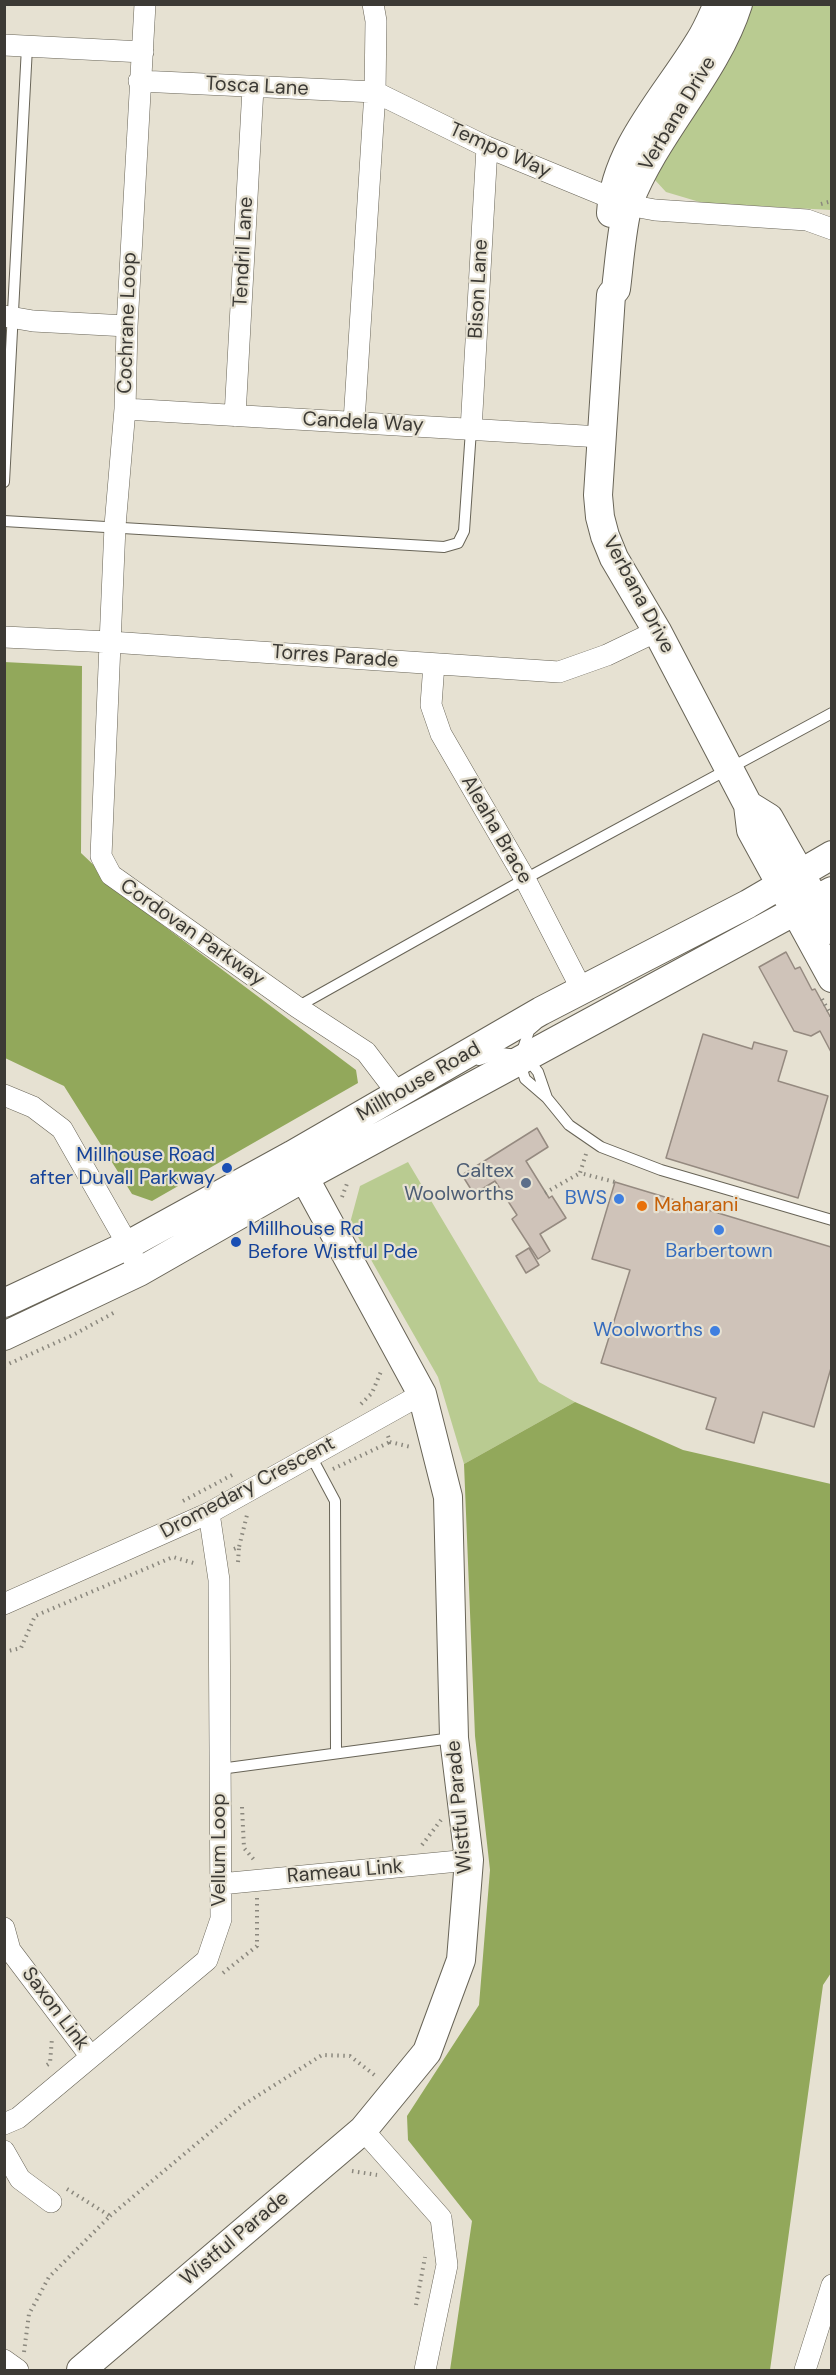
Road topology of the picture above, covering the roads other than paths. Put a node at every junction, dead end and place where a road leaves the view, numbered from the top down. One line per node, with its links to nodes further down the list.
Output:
1 (145, 4): 7 (street, Cochrane Loop)
2 (373, 4): 10 (street)
3 (718, 4): 12 (street, Verbana Drive)
4 (738, 4): 12 (street, Verbana Drive)
5 (4, 45): 6 (street)
6 (27, 47): 7 (street); 14 (lane)
7 (143, 52): 8 (street, Cochrane Loop)
8 (139, 81): 9 (street, Tosca Lane); 15 (street, Cochrane Loop)
9 (253, 88): 10 (street, Tosca Lane); 17 (street, Tendril Lane)
10 (375, 92): 11 (street, Tempo Way); 18 (street)
11 (487, 147): 12 (street, Tempo Way); 19 (street, Bison Lane)
12 (620, 202): 13 (street, Tempo Way); 20 (street, Verbana Drive)
13 (831, 229)
14 (9, 318): 15 (street); 21 (lane)
15 (127, 326): 16 (street, Cochrane Loop)
16 (125, 410): 17 (street, Candela Way); 23 (street, Cochrane Loop)
17 (235, 416): 18 (street, Candela Way)
18 (354, 422): 19 (street, Candela Way)
19 (471, 430): 20 (street, Candela Way); 23 (lane)
20 (601, 437): 24 (street, Verbana Drive)
21 (4, 482)
22 (4, 521): 23 (lane)
23 (116, 526): 26 (street, Cochrane Loop)
24 (657, 631): 27 (street, Torres Parade); 29 (street, Verbana Drive)
25 (4, 638): 26 (street, Torres Parade)
26 (110, 642): 27 (street, Torres Parade); 38 (street, Cordovan Parkway)
27 (434, 664): 31 (street, Aleaha Brace)
28 (831, 714): 29 (lane)
29 (729, 769): 31 (lane); 32 (street, Verbana Drive)
30 (831, 855): 32 (street, Millhouse Road)
31 (525, 879): 36 (street, Aleaha Brace); 38 (lane)
32 (791, 879): 33 (street, Verbana Drive); 36 (street, Millhouse Road)
33 (814, 900): 34 (street); 35 (street); 39 (street, Millhouse Road)
34 (831, 930)
35 (831, 978)
36 (582, 990): 37 (street, Millhouse Road)
37 (550, 1006): 39 (lane); 41 (street, Millhouse Road)
38 (297, 1007): 41 (street, Cordovan Parkway)
39 (522, 1057): 40 (lane); 43 (street, Millhouse Road); 44 (lane)
40 (470, 1066)
41 (398, 1094): 43 (street, Millhouse Road)
42 (4, 1095): 45 (street)
43 (298, 1166): 45 (street, Millhouse Road); 46 (street, Millhouse Road); 49 (street, Wistful Parade)
44 (831, 1220)
45 (128, 1245): 46 (street); 47 (street, Millhouse Road)
46 (140, 1272): 48 (street, Millhouse Road)
47 (4, 1303)
48 (4, 1336)
49 (422, 1394): 50 (street, Dromedary Crescent); 53 (street, Wistful Parade)
50 (311, 1456): 51 (street, Dromedary Crescent); 54 (lane)
51 (209, 1513): 52 (street, Dromedary Crescent); 55 (street, Vellum Loop)
52 (4, 1604)
53 (454, 1738): 54 (lane); 56 (street, Wistful Parade)
54 (336, 1753): 55 (lane)
55 (220, 1769): 57 (street, Vellum Loop)
56 (469, 1860): 57 (street, Rameau Link); 61 (street, Wistful Parade)
57 (220, 1884): 59 (street, Vellum Loop)
58 (4, 1928): 59 (street, Saxon Link)
59 (91, 2057): 60 (street, Vellum Loop)
60 (5, 2126)
61 (363, 2130): 65 (street, Wistful Parade); 66 (street)
62 (4, 2151): 63 (street)
63 (54, 2192)
64 (831, 2285): 67 (street)
65 (81, 2370)
66 (425, 2370)
67 (805, 2370)

